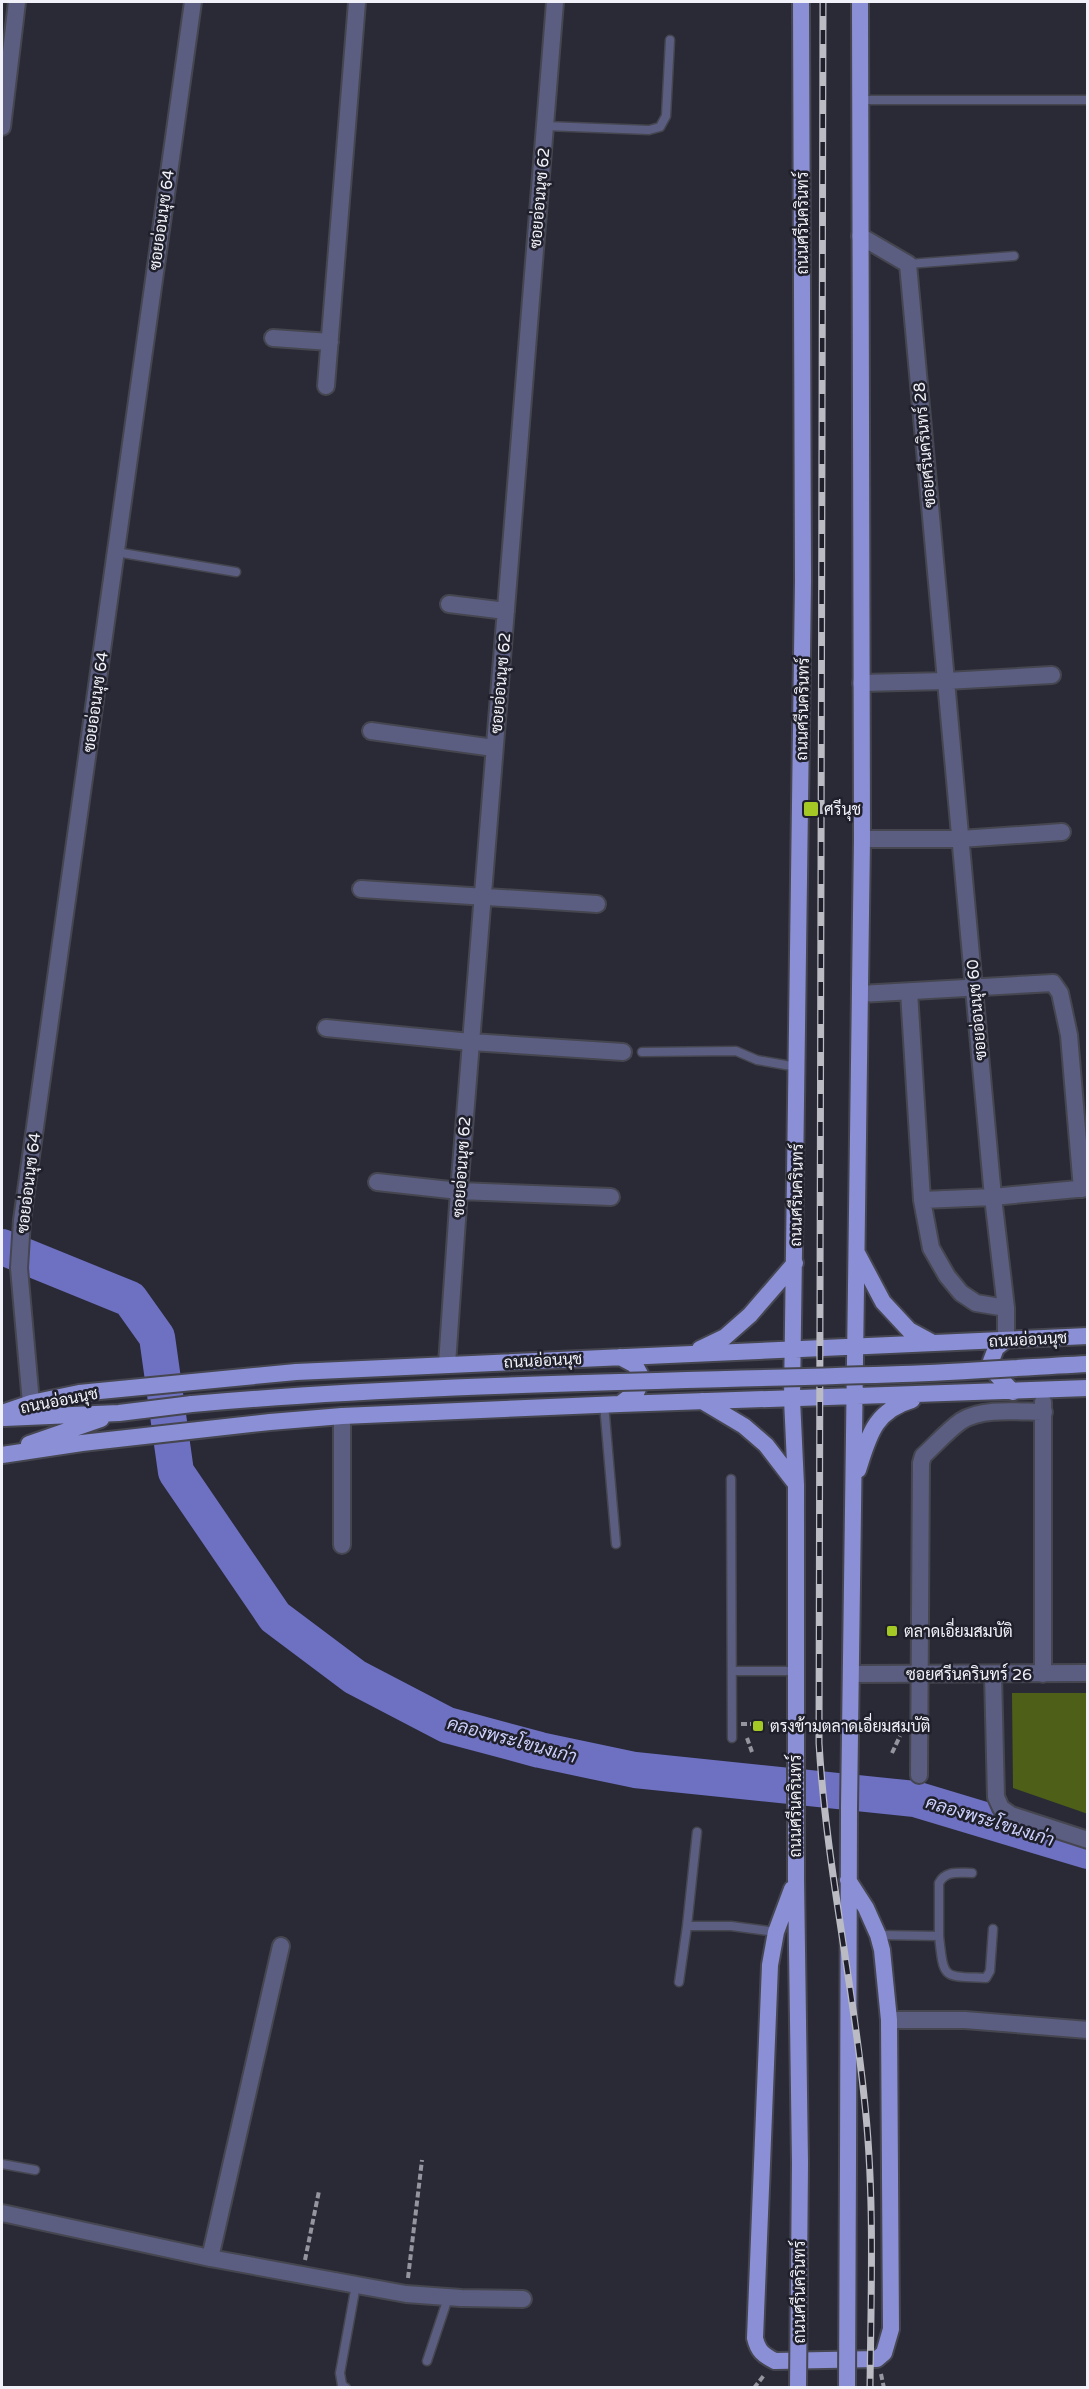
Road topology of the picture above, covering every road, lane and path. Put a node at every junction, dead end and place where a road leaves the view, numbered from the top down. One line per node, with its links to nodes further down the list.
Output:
1 (17, 2): 7 (street)
2 (193, 2): 19 (street, ซอยอ่อนนุช 64)
3 (357, 2): 17 (street)
4 (555, 2): 11 (street, ซอยอ่อนนุช 62)
5 (801, 2): 41 (main road, ถนนศรีนครินทร์)
6 (860, 2): 9 (main road)
7 (8, 22): 12 (street)
8 (670, 40): 11 (lane)
9 (860, 100): 10 (lane); 13 (main road)
10 (1088, 100)
11 (545, 126): 22 (street, ซอยอ่อนนุช 62)
12 (2, 127)
13 (860, 236): 15 (street); 25 (main road)
14 (1014, 256): 15 (lane)
15 (908, 264): 24 (street, ซอยศรีนครินทร์ 28)
16 (273, 338): 17 (street)
17 (330, 342): 18 (street)
18 (326, 386)
19 (116, 552): 20 (lane); 67 (street, ซอยอ่อนนุช 64)
20 (236, 572)
21 (449, 604): 22 (street)
22 (506, 611): 27 (street, ซอยอ่อนนุช 62)
23 (1052, 675): 24 (street)
24 (946, 681): 25 (street); 30 (street, ซอยอ่อนนุช 60)
25 (861, 682): 29 (main road)
26 (371, 731): 27 (street)
27 (494, 748): 32 (street, ซอยอ่อนนุช 62)
28 (1062, 832): 30 (street)
29 (862, 839): 30 (street); 36 (main road)
30 (960, 839): 34 (street, ซอยอ่อนนุช 60)
31 (361, 889): 32 (street)
32 (482, 897): 33 (street); 38 (street, ซอยอ่อนนุช 62)
33 (597, 904)
34 (974, 986): 35 (street); 43 (street); 46 (street, ซอยอ่อนนุช 60)
35 (909, 992): 36 (street); 47 (street)
36 (860, 994): 48 (main road)
37 (326, 1028): 38 (street)
38 (471, 1042): 39 (street); 44 (street, ซอยอ่อนนุช 62)
39 (624, 1052)
40 (642, 1052): 41 (lane)
41 (797, 1067): 49 (main road, ถนนศรีนครินทร์)
42 (377, 1182): 44 (street)
43 (1085, 1188): 46 (street)
44 (459, 1191): 45 (street); 58 (street, ซอยอ่อนนุช 62)
45 (611, 1197)
46 (993, 1197): 47 (street); 50 (street, ซอยอ่อนนุช 60)
47 (922, 1200): 50 (street)
48 (857, 1252): 53 (main road); 54 (main road)
49 (795, 1263): 55 (main road, ถนนศรีนครินทร์); 56 (main road)
50 (1006, 1308): 52 (street, ซอยอ่อนนุช 60)
51 (1088, 1336): 52 (main road, ถนนอ่อนนุช)
52 (1006, 1340): 53 (main road, ถนนอ่อนนุช); 62 (main road)
53 (933, 1344): 54 (main road, ถนนอ่อนนุช)
54 (854, 1346): 55 (main road, ถนนอ่อนนุช); 64 (main road)
55 (793, 1351): 56 (main road, ถนนอ่อนนุช); 65 (main road, ถนนศรีนครินทร์)
56 (694, 1352): 57 (main road, ถนนอ่อนนุช)
57 (619, 1356): 58 (main road, ถนนอ่อนนุช); 68 (main road)
58 (447, 1364): 67 (main road, ถนนอ่อนนุช)
59 (1088, 1364): 71 (main road, ถนนอ่อนนุช, bridge)
60 (1088, 1388): 61 (main road, ถนนอ่อนนุช)
61 (1042, 1390): 62 (main road, ถนนอ่อนนุช); 69 (street)
62 (1013, 1392): 63 (main road, ถนนอ่อนนุช)
63 (933, 1395): 64 (main road, ถนนอ่อนนุช); 77 (main road)
64 (854, 1397): 65 (main road, ถนนอ่อนนุช); 77 (main road)
65 (792, 1399): 66 (main road, ถนนอ่อนนุช); 76 (main road, ถนนศรีนครินทร์)
66 (701, 1401): 68 (main road, ถนนอ่อนนุช); 76 (main road)
67 (31, 1403): 70 (main road, ถนนอ่อนนุช)
68 (612, 1404): 72 (main road, ถนนอ่อนนุช); 78 (lane)
69 (1044, 1412): 84 (street); 86 (street)
70 (2, 1413)
71 (119, 1413): 73 (main road, ถนนอ่อนนุช); 74 (main road, ถนนอ่อนนุช)
72 (342, 1416): 74 (main road, ถนนอ่อนนุช); 79 (street)
73 (2, 1418)
74 (2, 1454)
75 (731, 1479): 80 (lane)
76 (796, 1485): 81 (main road, ถนนศรีนครินทร์)
77 (853, 1487): 83 (main road)
78 (616, 1544)
79 (342, 1545)
80 (732, 1671): 81 (lane); 89 (lane)
81 (795, 1671): 94 (main road, ถนนศรีนครินทร์)
82 (1088, 1673): 86 (street, ซอยศรีนครินทร์ 26)
83 (851, 1674): 84 (street, ซอยศรีนครินทร์ 26); 95 (main road)
84 (920, 1674): 85 (street, ซอยศรีนครินทร์ 26); 90 (street)
85 (993, 1674): 86 (street, ซอยศรีนครินทร์ 26); 92 (street)
86 (1043, 1674)
87 (907, 1722): 88 (path, bridge)
88 (741, 1724)
89 (732, 1738)
90 (919, 1775)
91 (697, 1832): 96 (lane)
92 (1088, 1840)
93 (972, 1873): 100 (lane)
94 (796, 1878): 98 (main road); 118 (main road, ถนนศรีนครินทร์, bridge)
95 (848, 1880): 99 (main road); 119 (main road, bridge)
96 (687, 1926): 98 (lane); 102 (lane)
97 (993, 1929): 100 (lane)
98 (776, 1932): 103 (main road)
99 (878, 1935): 100 (lane); 103 (main road)
100 (939, 1936)
101 (281, 1946): 110 (street)
102 (679, 1982)
103 (889, 2020): 104 (street)
104 (1088, 2030)
105 (422, 2160): 113 (path)
106 (2, 2164): 107 (lane)
107 (35, 2170)
108 (319, 2191): 111 (path)
109 (2, 2213): 110 (street)
110 (210, 2258): 111 (street)
111 (302, 2275): 112 (street)
112 (356, 2285): 113 (street); 117 (lane)
113 (406, 2294): 114 (street)
114 (448, 2298): 115 (street); 116 (lane)
115 (523, 2299)
116 (427, 2361)
117 (346, 2388)
118 (798, 2388)
119 (847, 2388)

